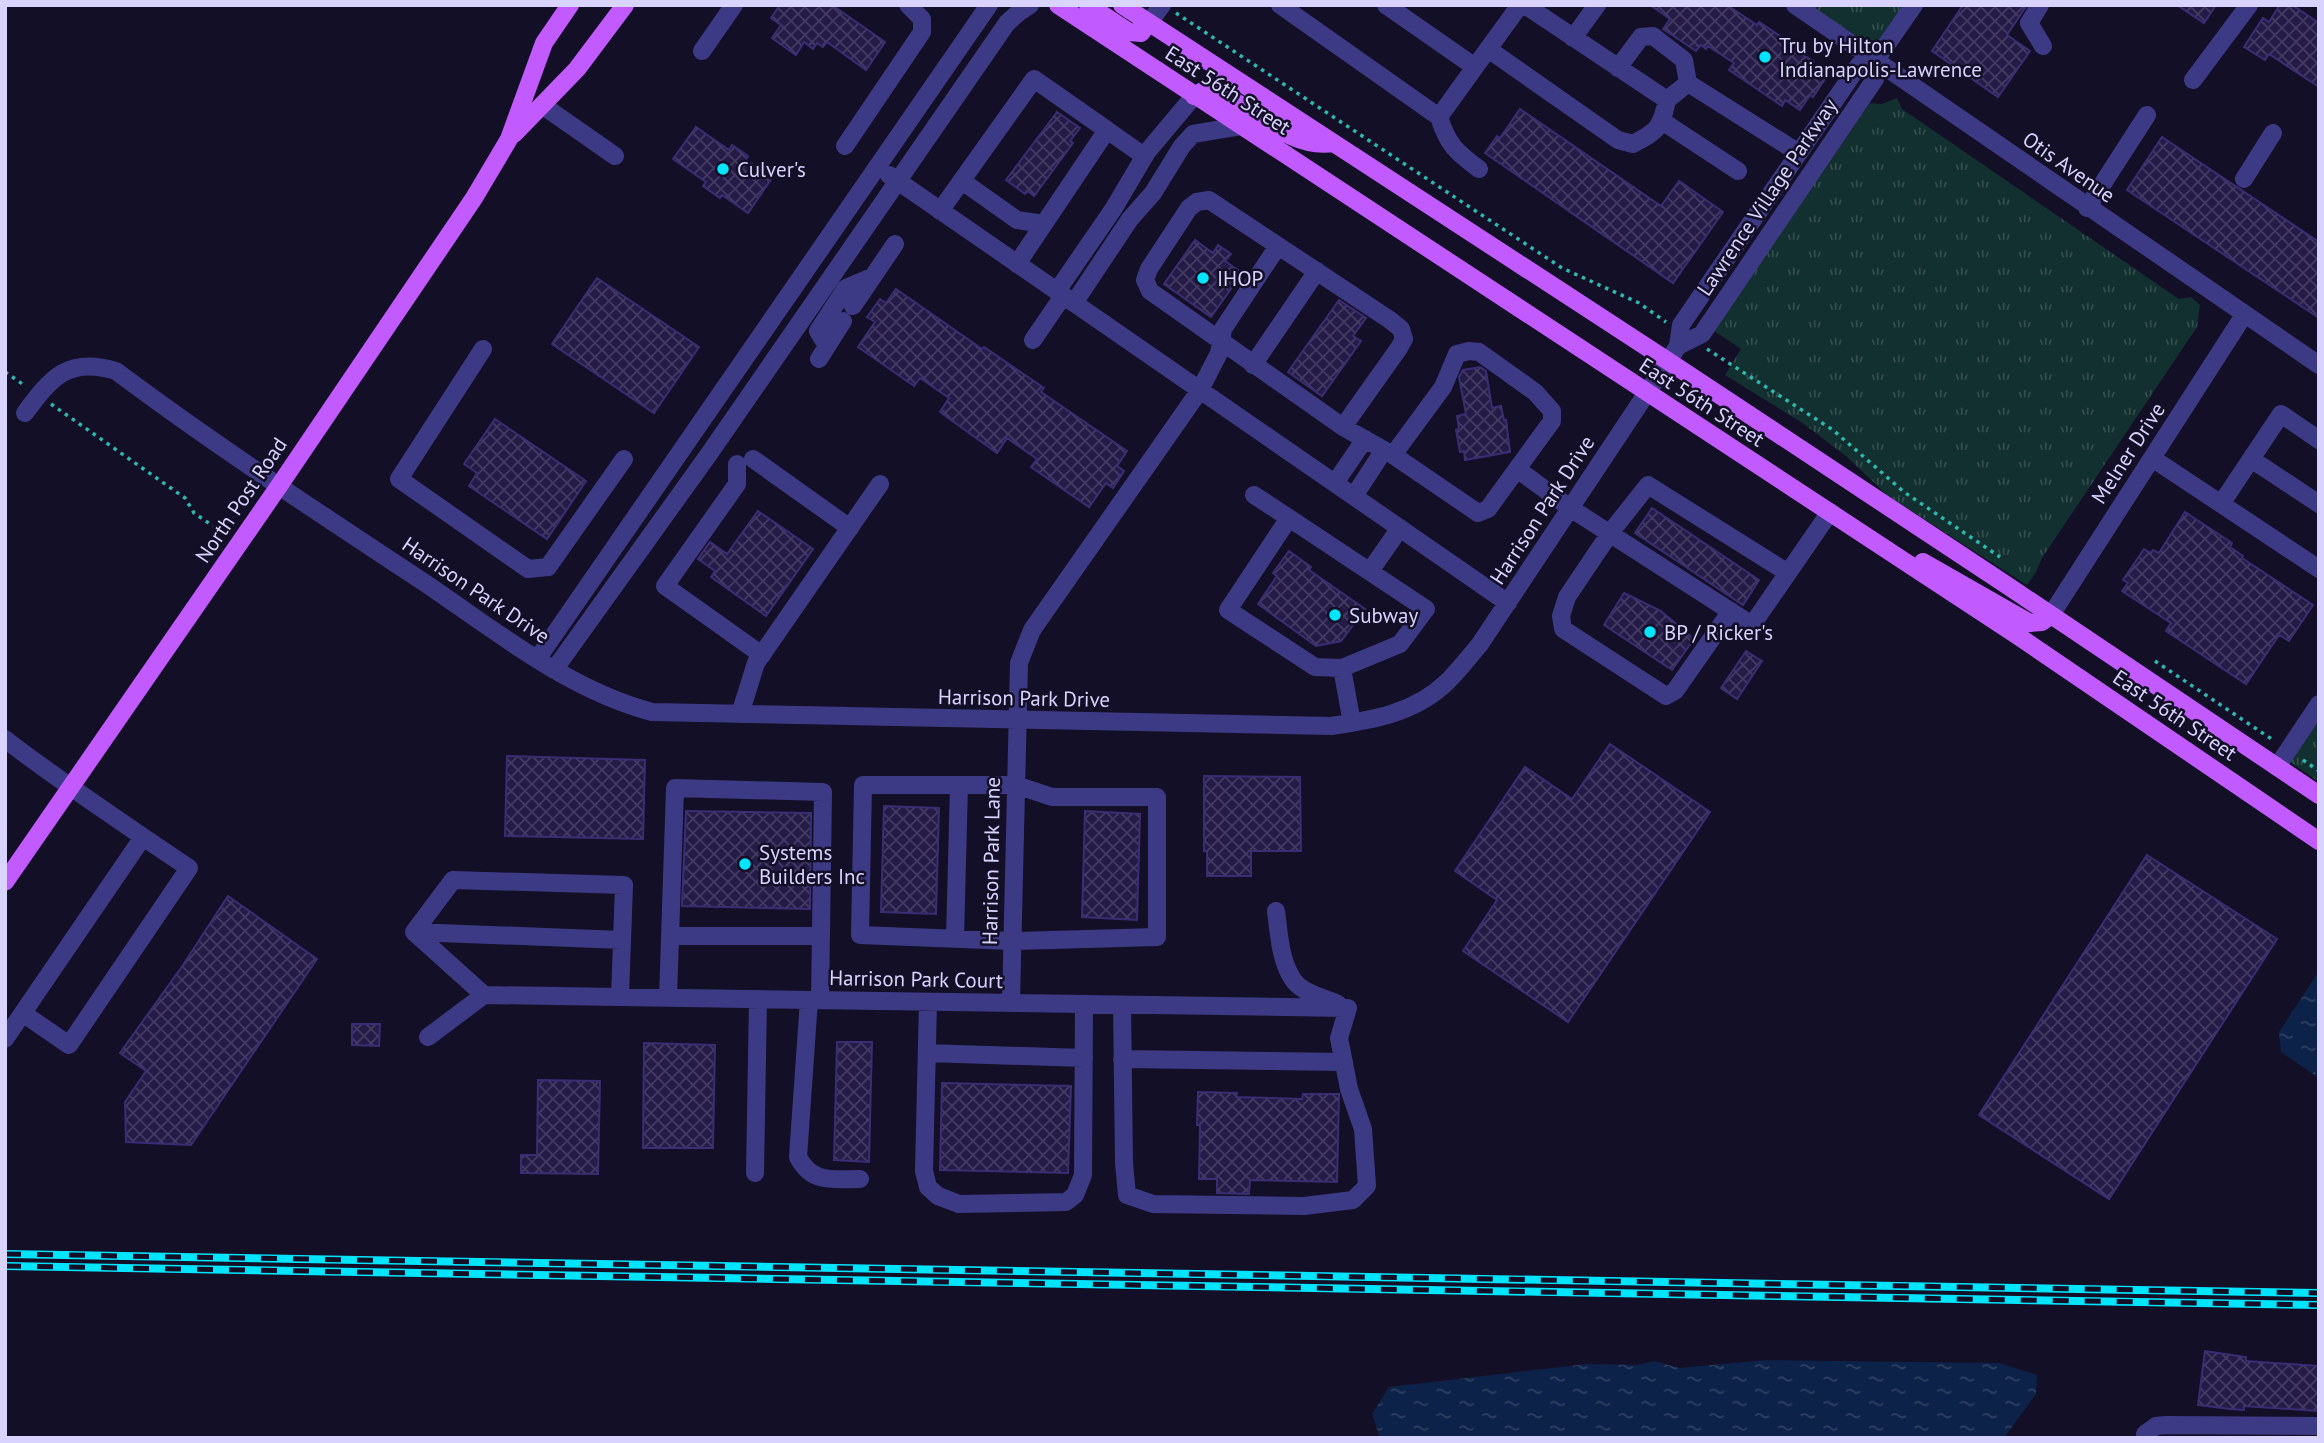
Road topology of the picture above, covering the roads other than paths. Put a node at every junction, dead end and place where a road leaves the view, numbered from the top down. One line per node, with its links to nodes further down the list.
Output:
1 (570, 5): 38 (main road, North Post Road)
2 (625, 5): 31 (main road, North Post Road)
3 (734, 5): 23 (street)
4 (908, 5): 40 (street)
5 (989, 5): 44 (street)
6 (1030, 5): 49 (street)
7 (1058, 5): 29 (main road, East 56th Street)
8 (1088, 5): 19 (main road)
9 (1122, 5): 19 (main road, East 56th Street)
10 (1280, 5): 33 (street)
11 (1386, 5): 25 (street)
12 (1522, 5): 20 (street); 22 (street)
13 (1597, 5): 20 (street)
14 (1795, 5): 24 (street, Otis Avenue)
15 (1914, 5): 24 (street, Lawrence Village Parkway)
16 (2040, 5): 21 (street)
17 (2249, 5): 27 (street)
18 (1168, 8): 19 (street)
19 (1149, 23): 39 (main road, East 56th Street)
20 (1573, 38): 26 (street)
21 (2043, 46)
22 (1488, 49): 25 (street); 34 (street)
23 (702, 51)
24 (1875, 61): 41 (street, Lawrence Village Parkway); 50 (street, Otis Avenue); 63 (street, Lawrence Village Parkway)
25 (1475, 67): 33 (street)
26 (1618, 68): 28 (street); 30 (street)
27 (2193, 80)
28 (1688, 83): 30 (street); 41 (street)
29 (1194, 96): 35 (main road, East 56th Street); 39 (main road); 43 (street)
30 (1667, 100): 34 (street)
31 (542, 105): 38 (main road, North Post Road); 42 (street)
32 (2147, 115): 50 (street)
33 (1439, 117): 45 (street)
34 (1662, 121): 46 (street)
35 (1241, 126): 58 (street); 67 (main road, East 56th Street)
36 (1107, 130): 43 (street); 48 (street); 52 (street)
37 (2273, 133): 47 (street)
38 (509, 139): 79 (main road, North Post Road)
39 (1333, 144): 63 (main road, East 56th Street)
40 (845, 146)
41 (1799, 153): 63 (street, Lawrence Village Parkway)
42 (615, 156)
43 (1144, 156): 58 (street)
44 (877, 167): 49 (street); 98 (street)
45 (1479, 169)
46 (1738, 171)
47 (2244, 179)
48 (962, 181): 51 (street); 52 (street)
49 (898, 182): 51 (street); 100 (street)
50 (2087, 208): 59 (street, Otis Avenue)
51 (940, 211): 55 (street)
52 (1043, 224): 55 (street)
53 (895, 244): 57 (street)
54 (1278, 246): 56 (street); 61 (street, Harrison Park Lane); 61 (street)
55 (1017, 264): 58 (street)
56 (1317, 271): 64 (street); 69 (street)
57 (872, 277): 57 (street)
58 (1065, 297): 60 (street); 66 (street)
59 (2244, 316): 65 (street, Otis Avenue); 73 (street, Melner Drive)
60 (1033, 340)
61 (1222, 343): 64 (street); 66 (street, Harrison Park Lane)
62 (483, 349): 74 (street)
63 (1669, 360): 67 (street, Harrison Park Drive); 96 (main road, East 56th Street)
64 (1253, 365): 69 (street)
65 (2319, 365)
66 (1200, 390): 77 (street); 103 (street, Harrison Park Lane)
67 (1646, 393): 84 (street, Harrison Park Drive); 85 (main road, East 56th Street)
68 (25, 413): 79 (street, Harrison Park Drive)
69 (1343, 427): 70 (street)
70 (1365, 439): 72 (street); 77 (street)
71 (2319, 440): 75 (street)
72 (1389, 452): 76 (street); 76 (street); 81 (street)
73 (2152, 458): 82 (street); 96 (street, Melner Drive)
74 (624, 459)
75 (2251, 459): 82 (street); 83 (street)
76 (1517, 469): 84 (street)
77 (1335, 483): 81 (street)
78 (880, 484): 88 (street)
79 (279, 486): 98 (street, Harrison Park Drive); 109 (main road, North Post Road)
80 (1254, 495): 86 (street)
81 (1354, 496): 89 (street)
82 (2221, 504): 91 (street)
83 (2319, 504)
84 (1570, 508): 90 (street); 94 (street, Harrison Park Drive)
85 (1830, 512): 87 (main road, East 56th Street); 93 (street)
86 (1289, 518): 92 (street); 99 (street)
87 (1848, 524): 96 (main road); 112 (main road, East 56th Street)
88 (850, 528): 97 (street); 97 (street)
89 (1400, 528): 92 (street); 94 (street)
90 (1610, 533): 93 (street); 95 (street); 95 (street)
91 (2319, 569)
92 (1370, 572): 99 (street)
93 (1788, 573): 95 (street)
94 (1508, 603): 104 (street, Harrison Park Drive)
95 (1731, 611)
96 (2051, 615): 106 (main road, East 56th Street)
97 (762, 654): 102 (street)
98 (538, 659): 100 (street, Harrison Park Drive)
99 (1342, 668): 104 (street)
100 (554, 670): 102 (street, Harrison Park Drive)
101 (2319, 704): 106 (street)
102 (740, 714): 103 (street, Harrison Park Drive)
103 (1017, 721): 104 (street, Harrison Park Drive); 108 (street, Harrison Park Lane)
104 (1352, 723)
105 (5, 740): 109 (street)
106 (2277, 767): 110 (main road, East 56th Street)
107 (959, 785): 108 (street); 118 (street); 118 (street)
108 (1016, 785): 120 (street, Harrison Park Lane); 120 (street)
109 (71, 786): 111 (street); 113 (main road, North Post Road)
110 (2319, 795)
111 (143, 837): 131 (street); 131 (street)
112 (2319, 841)
113 (5, 883)
114 (1276, 911): 130 (street)
115 (414, 932): 119 (street); 119 (street); 121 (street)
116 (670, 936): 117 (street); 117 (street); 123 (street)
117 (821, 936): 125 (street)
118 (955, 939): 120 (street)
119 (622, 940): 122 (street)
120 (1012, 941): 127 (street, Harrison Park Lane)
121 (484, 995): 122 (street, Harrison Park Court); 132 (street)
122 (620, 997): 123 (street, Harrison Park Court)
123 (668, 998): 124 (street, Harrison Park Court)
124 (758, 999): 125 (street, Harrison Park Court); 138 (street)
125 (814, 1000): 126 (street, Harrison Park Court); 139 (street)
126 (928, 1002): 127 (street, Harrison Park Court); 134 (street)
127 (1012, 1003): 128 (street, Harrison Park Court)
128 (1084, 1004): 129 (street, Harrison Park Court); 135 (street)
129 (1122, 1005): 130 (street, Harrison Park Court); 136 (street)
130 (1348, 1008): 137 (street)
131 (23, 1014): 133 (street)
132 (428, 1037)
133 (5, 1039)
134 (926, 1054): 135 (street); 135 (street)
135 (1084, 1058)
136 (1122, 1059): 137 (street); 137 (street)
137 (1344, 1062)
138 (755, 1173)
139 (860, 1179)
140 (2319, 1426): 141 (street)
141 (2145, 1434)

